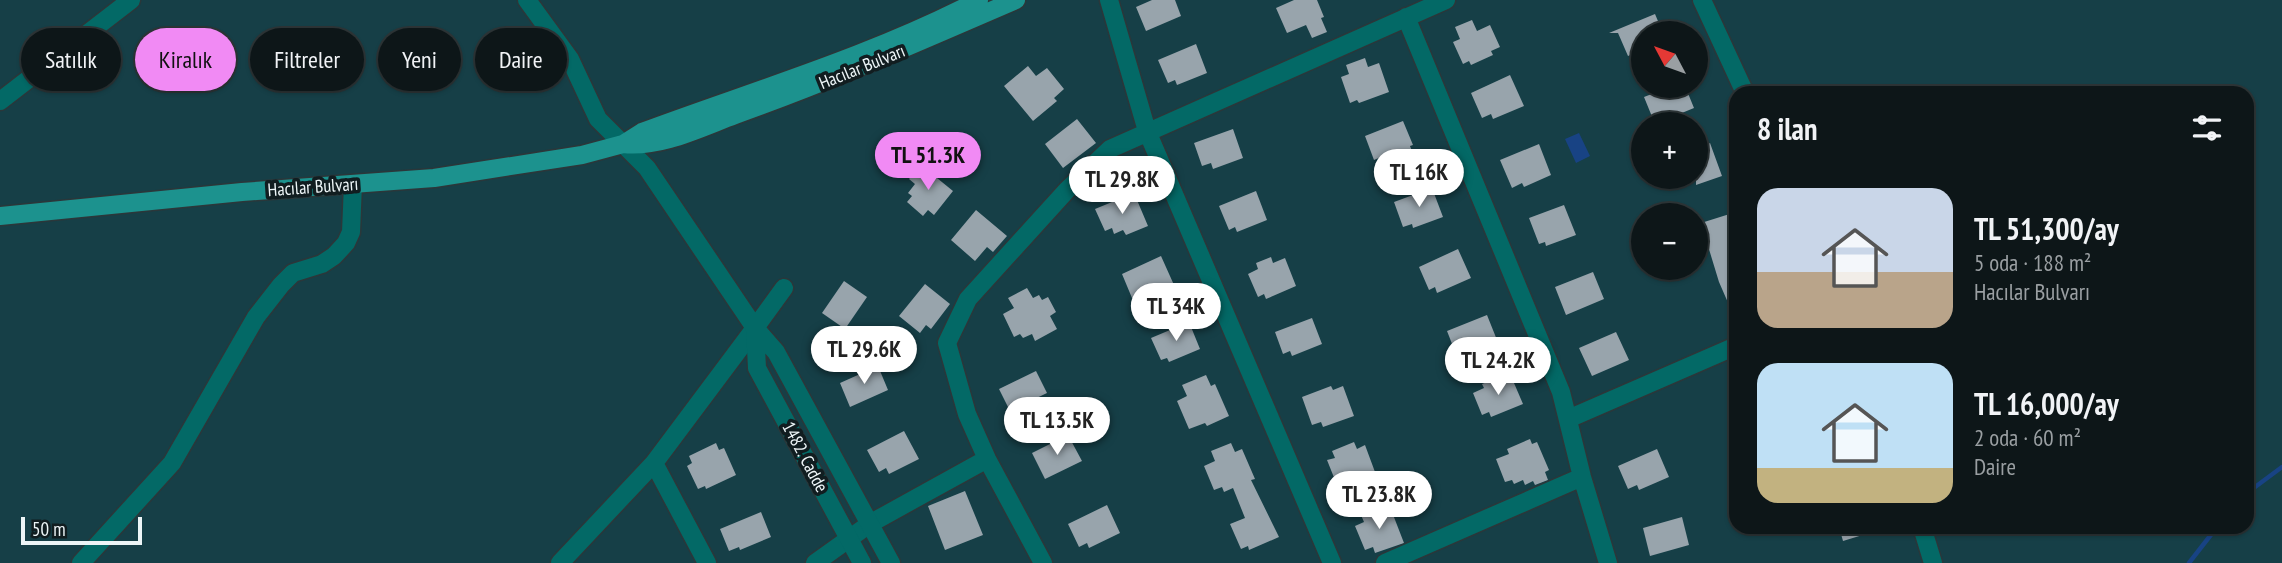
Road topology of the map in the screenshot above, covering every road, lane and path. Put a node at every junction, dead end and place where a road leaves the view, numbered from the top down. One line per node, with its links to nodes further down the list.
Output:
1 (131, 0): 10 (street)
2 (527, 0): 12 (street)
3 (979, 0): 12 (main road, Hacılar Bulvarı)
4 (1016, 0): 12 (main road, Hacılar Bulvarı)
5 (1109, 0): 11 (street)
6 (1446, 0): 8 (street)
7 (1702, 0): 9 (street)
8 (1405, 17): 11 (street); 18 (street)
9 (1742, 86)
10 (0, 101)
11 (1147, 131): 19 (street); 32 (street)
12 (623, 144): 13 (main road, Hacılar Bulvarı); 16 (street)
13 (353, 184): 14 (main road, Hacılar Bulvarı); 25 (street)
14 (0, 216)
15 (784, 288): 16 (street)
16 (755, 328): 20 (street); 22 (street, 1482. Cadde); 24 (street, 1482. Cadde)
17 (1729, 349): 18 (street)
18 (1567, 419): 21 (street)
19 (988, 459): 22 (street); 31 (street)
20 (654, 463): 26 (street); 27 (street)
21 (1581, 477): 33 (street); 34 (street)
22 (871, 523): 24 (street); 30 (street, 1482. Cadde)
23 (1924, 534): 35 (street)
24 (849, 540): 28 (street); 29 (street, 1482. Cadde)
25 (81, 563)
26 (561, 563)
27 (707, 563)
28 (815, 563)
29 (862, 563)
30 (891, 563)
31 (1043, 563)
32 (1332, 563)
33 (1385, 563)
34 (1608, 563)
35 (1933, 563)

